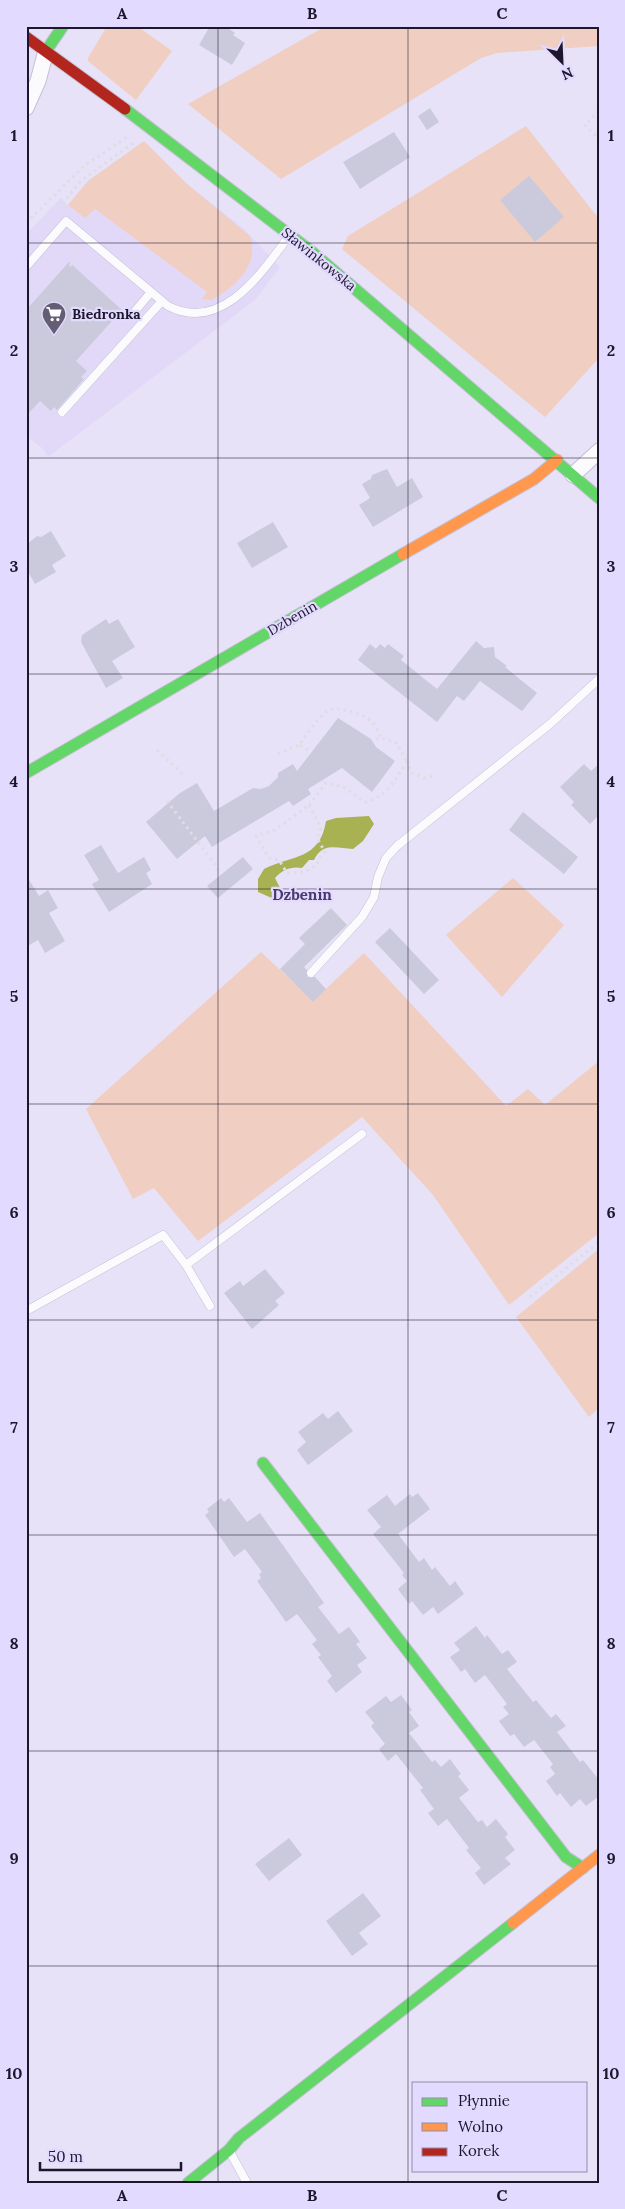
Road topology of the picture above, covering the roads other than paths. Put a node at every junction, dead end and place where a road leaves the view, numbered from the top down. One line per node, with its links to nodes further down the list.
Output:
1 (63, 26): 3 (street)
2 (26, 37): 3 (street, Sławinkowska)
3 (46, 51): 4 (street); 5 (street, Sławinkowska)
4 (26, 108)
5 (290, 235): 8 (lane); 12 (street, Sławinkowska)
6 (26, 267): 7 (lane)
7 (151, 292): 8 (lane); 9 (lane)
8 (162, 301): 10 (lane)
9 (131, 316)
10 (62, 412)
11 (599, 451): 13 (street)
12 (557, 460): 13 (street, Sławinkowska); 16 (street, Dzbenin)
13 (573, 475): 14 (street, Sławinkowska)
14 (599, 498)
15 (599, 679): 17 (lane)
16 (26, 774)
17 (311, 972)
18 (362, 1134): 19 (lane)
19 (186, 1265): 20 (lane); 21 (lane)
20 (210, 1306)
21 (26, 1311)
22 (263, 1463): 24 (street)
23 (599, 1855): 24 (street)
24 (583, 1868): 25 (street)
25 (229, 2150): 26 (street); 27 (lane)
26 (188, 2183)
27 (247, 2183)

